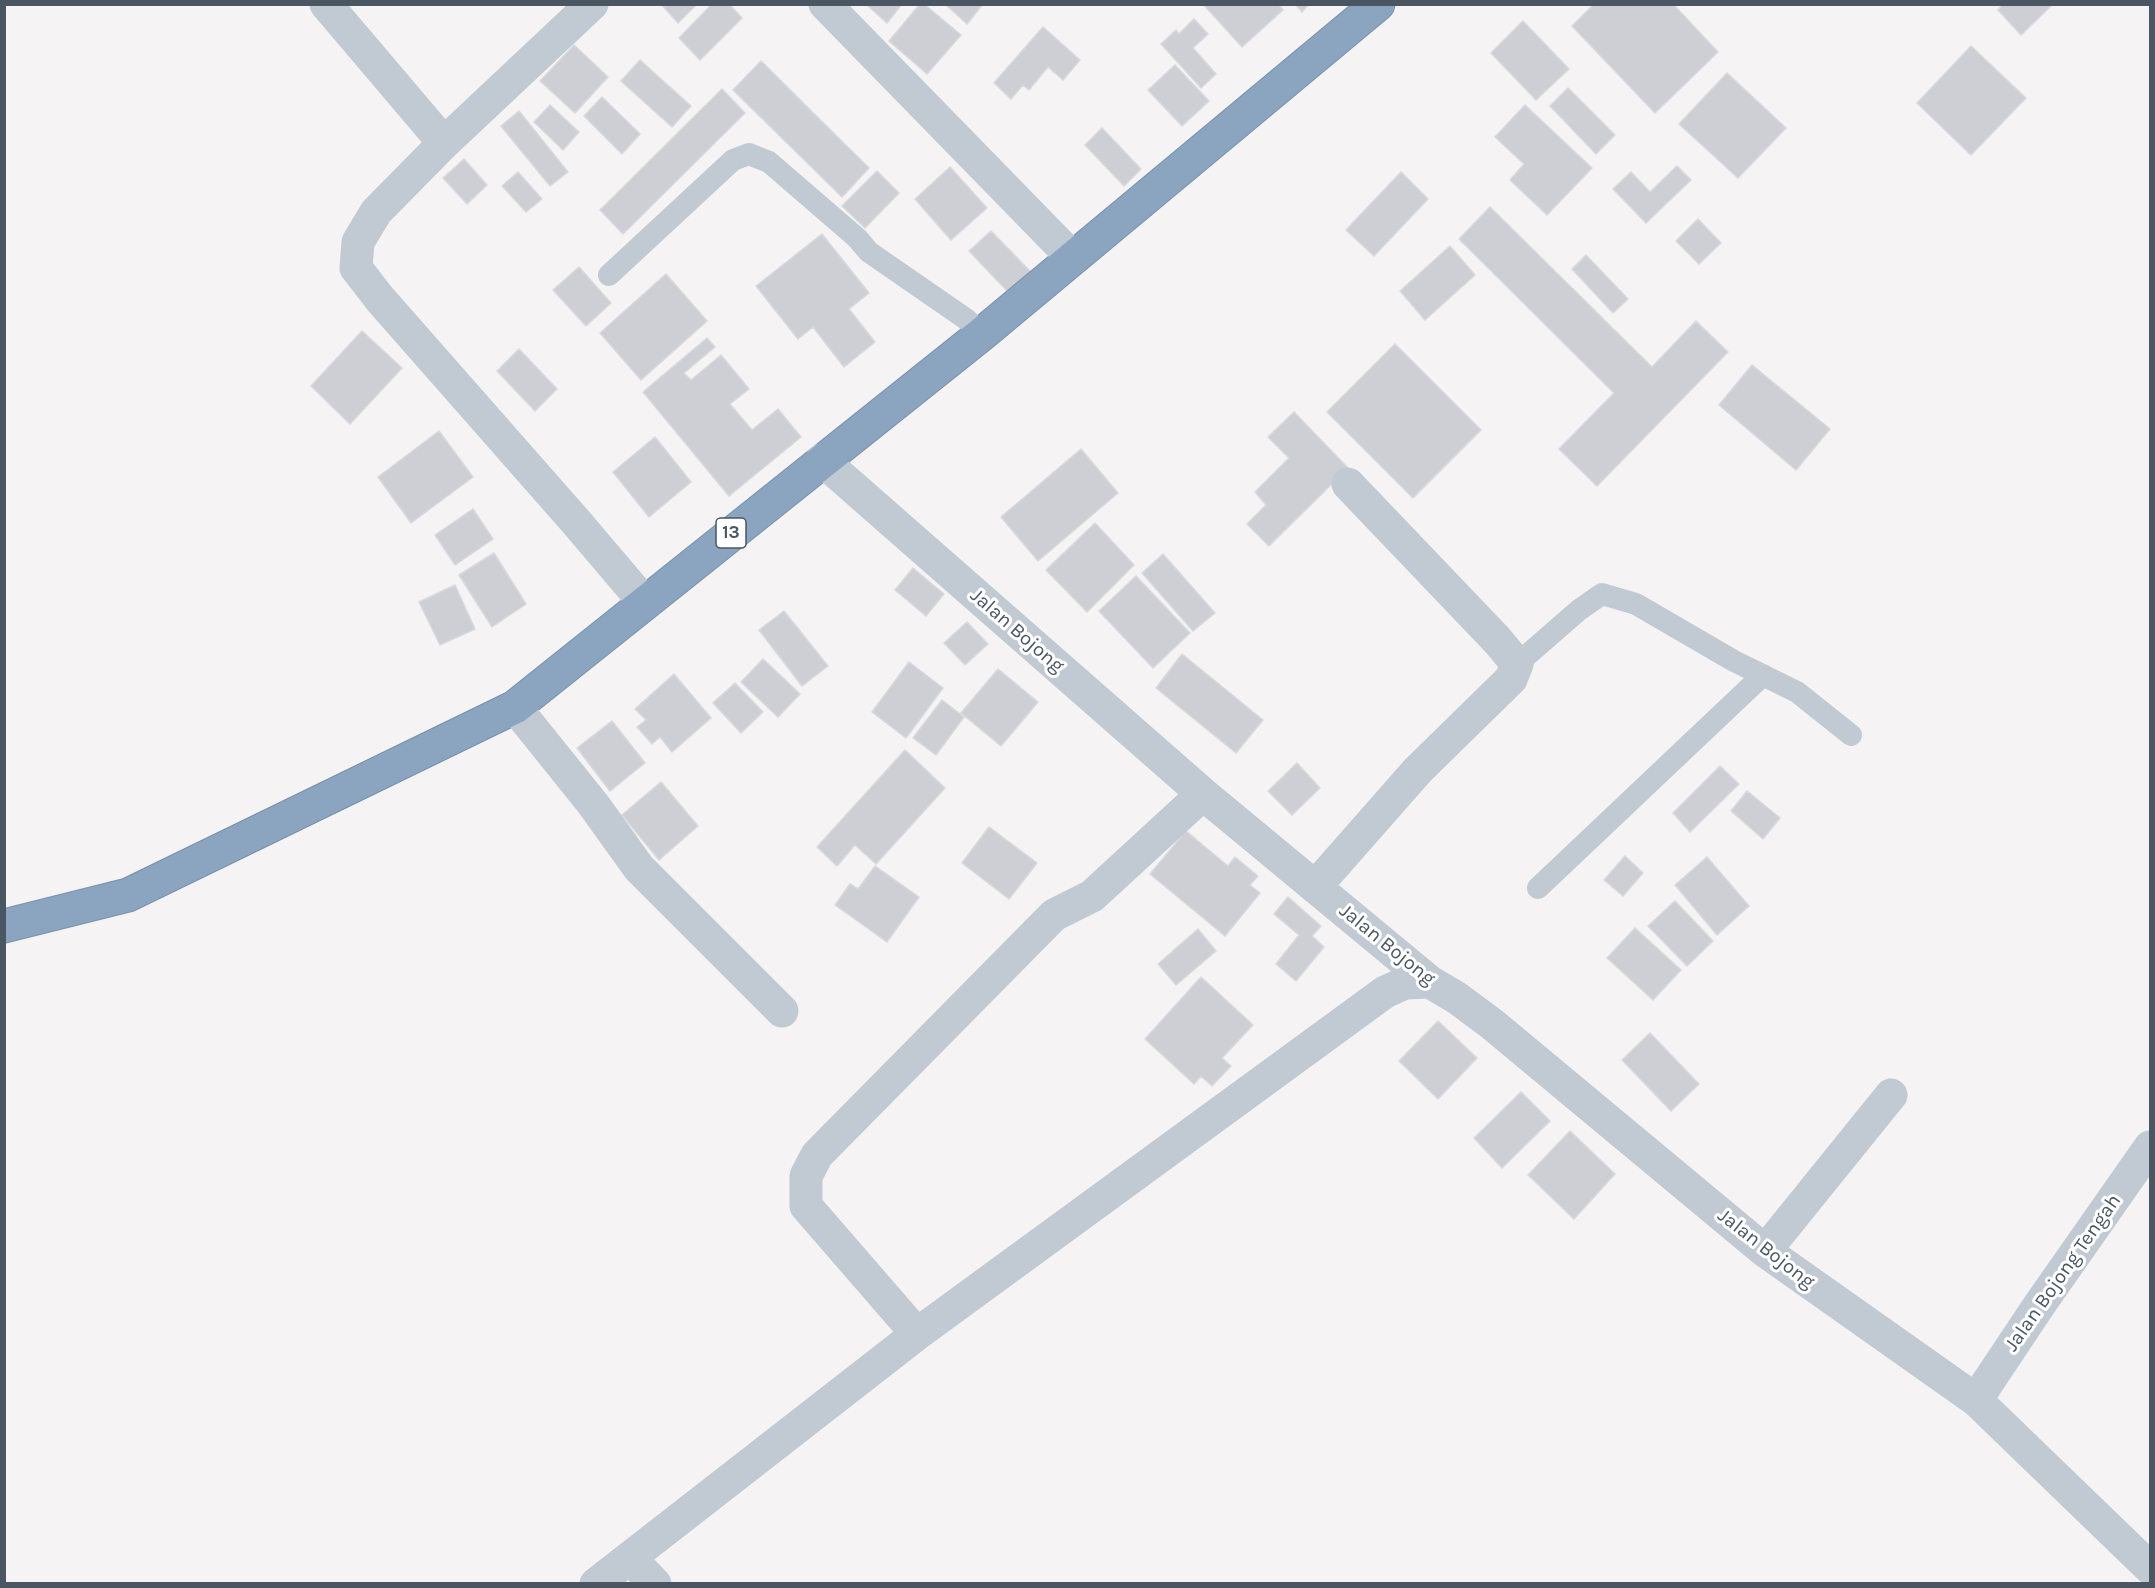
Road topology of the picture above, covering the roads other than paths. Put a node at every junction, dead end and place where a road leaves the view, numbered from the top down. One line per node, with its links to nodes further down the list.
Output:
1 (326, 4): 5 (street)
2 (591, 4): 5 (street)
3 (825, 4): 6 (street)
4 (1378, 4): 6 (highway, 13)
5 (444, 143): 11 (street)
6 (1073, 258): 8 (highway, 13)
7 (609, 275): 8 (lane)
8 (982, 334): 9 (highway, 13)
9 (822, 460): 11 (highway, 13); 16 (street, Jalan Bojong)
10 (1348, 484): 12 (street)
11 (645, 603): 14 (highway, 13)
12 (1517, 664): 13 (lane); 17 (street)
13 (1763, 675): 15 (lane); 18 (lane)
14 (515, 707): 19 (highway, 13); 21 (street)
15 (1851, 735)
16 (1203, 794): 17 (street, Jalan Bojong); 25 (street)
17 (1316, 887): 20 (street, Jalan Bojong)
18 (1538, 888)
19 (4, 926)
20 (1430, 982): 24 (street, Jalan Bojong); 25 (street)
21 (782, 1011)
22 (1890, 1095): 24 (street)
23 (2151, 1147): 26 (street, Jalan Bojong Tengah)
24 (1765, 1251): 26 (street, Jalan Bojong)
25 (917, 1334): 27 (street)
26 (1976, 1400): 28 (street, Jalan Bojong)
27 (630, 1558): 29 (street); 30 (street)
28 (2151, 1568)
29 (596, 1584)
30 (655, 1584)

